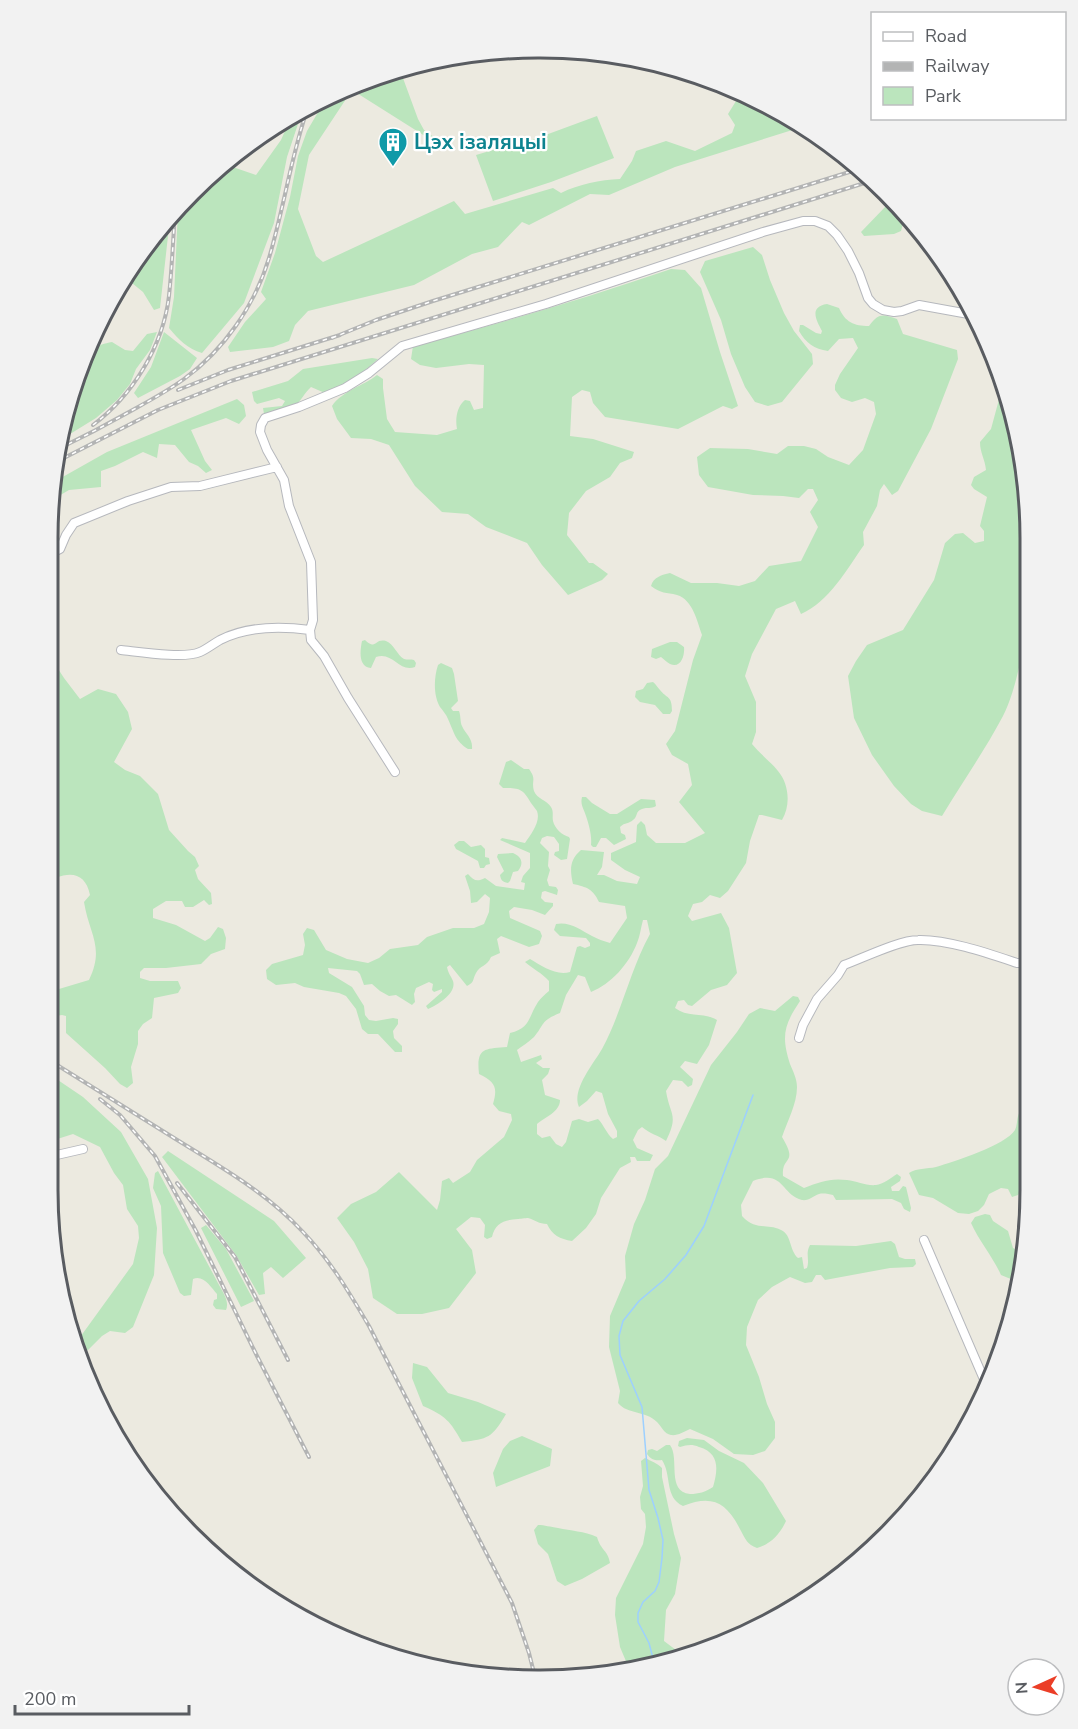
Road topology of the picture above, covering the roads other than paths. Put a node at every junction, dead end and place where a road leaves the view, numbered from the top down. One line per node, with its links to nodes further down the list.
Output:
1 (963, 313): 2 (street)
2 (277, 467): 3 (street); 4 (street)
3 (58, 550)
4 (310, 630): 5 (street); 6 (street)
5 (121, 650)
6 (395, 772)
7 (1020, 963): 8 (street)
8 (800, 1038)
9 (83, 1149): 10 (street)
10 (58, 1155)
11 (924, 1240): 12 (street)
12 (982, 1375)

